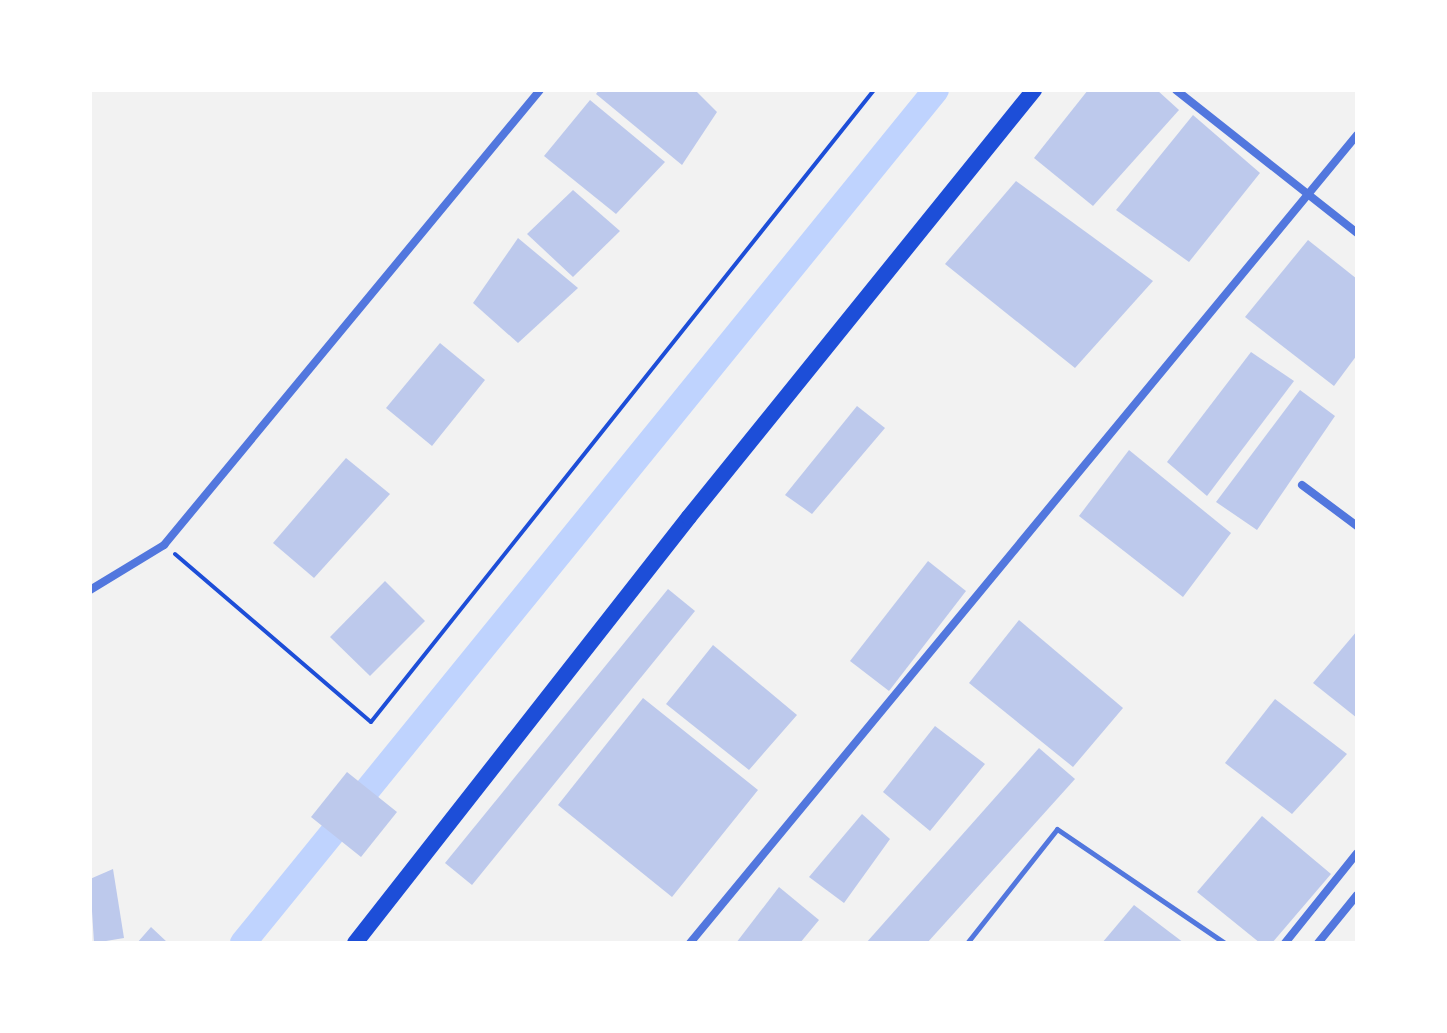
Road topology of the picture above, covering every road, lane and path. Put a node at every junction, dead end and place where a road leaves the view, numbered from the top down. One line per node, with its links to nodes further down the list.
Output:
1 (540, 90): 10 (street)
2 (874, 90): 10 (path)
3 (1034, 90): 14 (main road)
4 (1176, 90): 6 (street)
5 (1357, 135): 6 (street)
6 (1309, 195): 7 (street); 15 (street)
7 (1357, 233)
8 (1302, 485): 9 (street)
9 (1357, 526)
10 (164, 545): 11 (street)
11 (90, 590)
12 (1357, 853): 18 (street)
13 (1357, 895): 19 (street)
14 (355, 943)
15 (690, 943)
16 (967, 943): 17 (lane)
17 (1225, 943)
18 (1285, 943)
19 (1318, 943)

